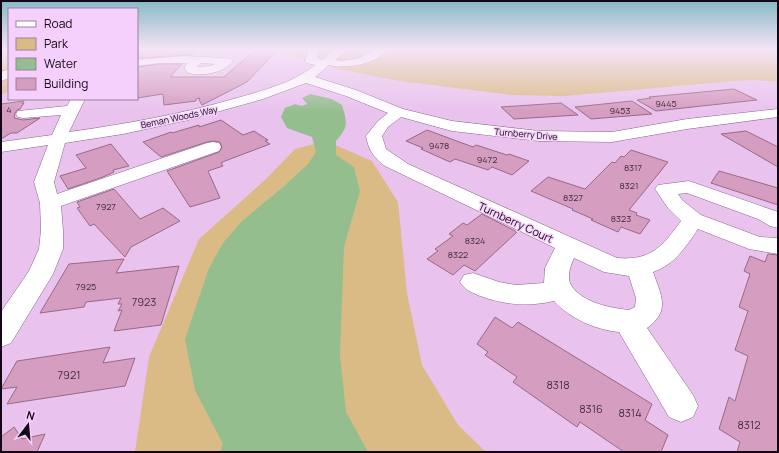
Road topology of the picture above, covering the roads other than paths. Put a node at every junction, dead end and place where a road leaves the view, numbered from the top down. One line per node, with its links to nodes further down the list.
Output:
1 (318, 70): 2 (street, Beman Woods Way)
2 (304, 78): 4 (street, Turnberry Drive); 9 (street, Beman Woods Way)
3 (75, 104): 6 (street); 9 (street)
4 (398, 112): 7 (street, Turnberry Drive); 15 (street, Turnberry Court)
5 (778, 113): 7 (street, Turnberry Drive)
6 (23, 114)
7 (754, 115): 8 (street)
8 (778, 126)
9 (58, 139): 10 (street, Beman Woods Way); 12 (street)
10 (1, 147)
11 (213, 147): 12 (street)
12 (50, 203): 21 (street)
13 (693, 220): 14 (street); 16 (street); 17 (street, Turnberry Court)
14 (778, 221)
15 (568, 246): 17 (street, Turnberry Court); 19 (street)
16 (778, 246)
17 (639, 267): 20 (street)
18 (473, 282): 19 (street)
19 (560, 290): 20 (street)
20 (627, 321): 22 (street)
21 (3, 330)
22 (680, 406)

